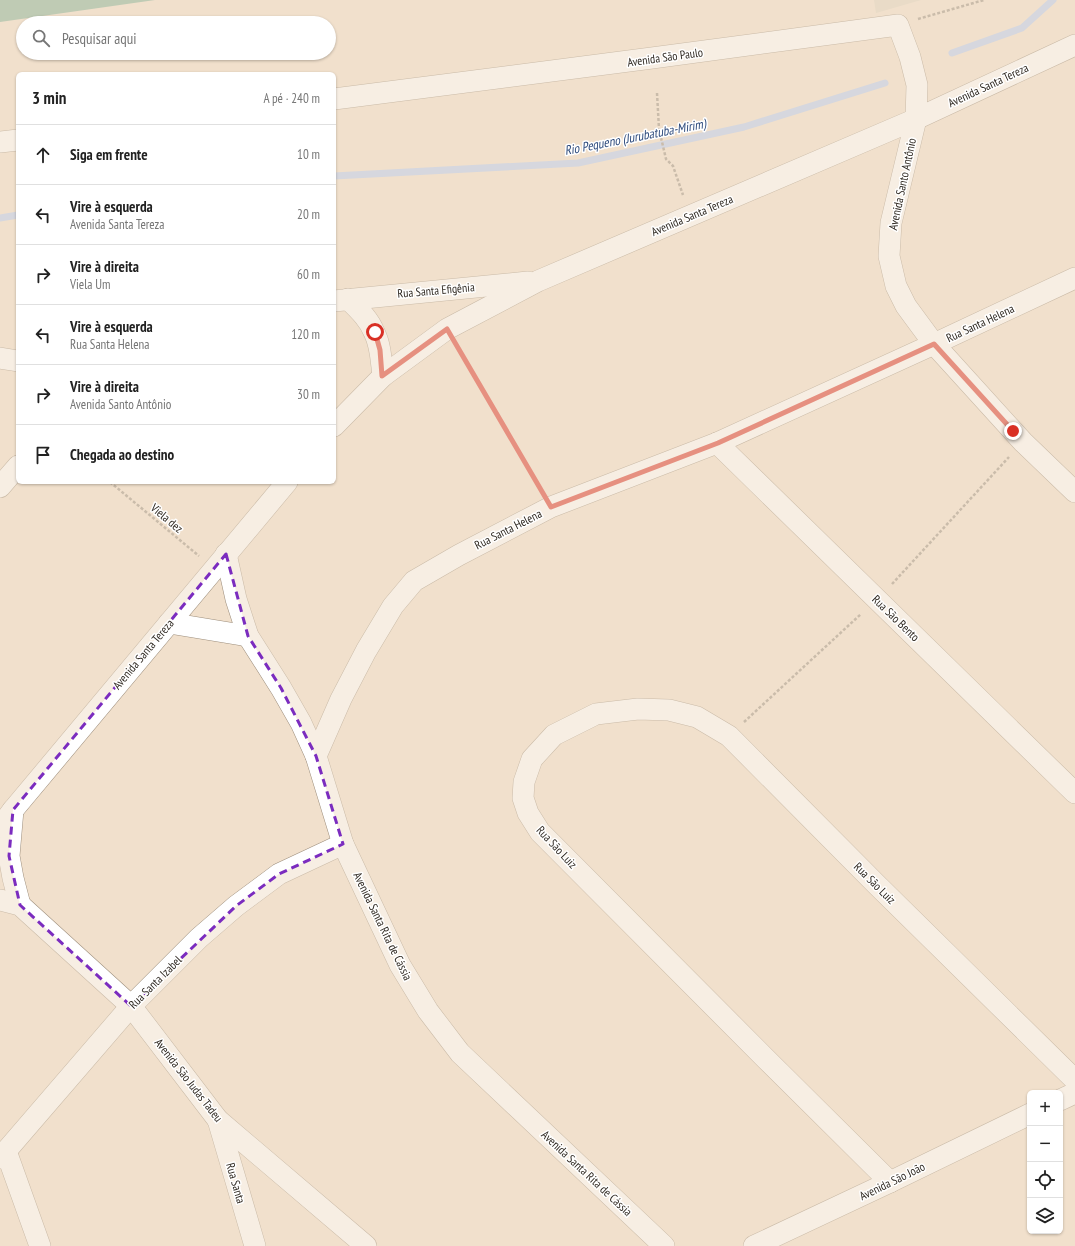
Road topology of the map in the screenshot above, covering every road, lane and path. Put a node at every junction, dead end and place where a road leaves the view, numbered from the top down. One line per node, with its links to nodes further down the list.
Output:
1 (984, 0): 2 (path)
2 (898, 25): 5 (street, Avenida São Paulo); 6 (street)
3 (1075, 45): 6 (street, Avenida Santa Tereza)
4 (657, 93): 9 (path)
5 (336, 99)
6 (916, 119): 9 (street, Avenida Santa Tereza); 14 (street, Avenida Santo Antônio)
7 (16, 140): 8 (street)
8 (0, 142)
9 (690, 216): 11 (street, Avenida Santa Tereza)
10 (1075, 278): 14 (street, Rua Santa Helena)
11 (538, 281): 12 (street, Rua Santa Efigênia); 13 (street, Avenida Santa Tereza)
12 (341, 300): 17 (street)
13 (447, 329): 17 (street, Avenida Santa Tereza); 25 (path)
14 (934, 344): 19 (street, Rua Santa Helena); 24 (street, Avenida Santo Antônio)
15 (0, 358): 16 (street)
16 (16, 361)
17 (382, 376): 18 (street, Avenida Santa Tereza)
18 (336, 424)
19 (718, 443): 25 (street, Rua Santa Helena); 30 (street, Rua São Bento)
20 (16, 468): 23 (street)
21 (113, 484): 26 (path, Viela dez)
22 (285, 484): 26 (street, Avenida Santa Tereza)
23 (0, 487)
24 (1075, 492)
25 (551, 507): 29 (street, Rua Santa Helena)
26 (220, 561): 27 (street, Avenida Santa Tereza); 28 (street, Avenida Santa Rita de Cássia)
27 (168, 623): 28 (street); 31 (street, Avenida Santa Tereza)
28 (248, 636): 29 (street, Avenida Santa Rita de Cássia)
29 (316, 756): 33 (street, Avenida Santa Rita de Cássia)
30 (1075, 793)
31 (13, 810): 32 (street, Avenida Santa Tereza); 35 (street)
32 (0, 827)
33 (343, 844): 36 (street, Rua Santa Izabel); 47 (street, Avenida Santa Rita de Cássia)
34 (0, 900): 35 (street, Avenida São Judas Tadeu)
35 (20, 905): 36 (street, Avenida São Judas Tadeu)
36 (131, 1006): 41 (street, Avenida São Judas Tadeu); 42 (street, Rua Santa Izabel)
37 (1075, 1080): 43 (street, Rua São Luiz)
38 (1075, 1093): 39 (street)
39 (1063, 1099)
40 (1027, 1115): 43 (street, Avenida São João)
41 (218, 1120): 45 (street, Rua Santa); 46 (street, Avenida São Judas Tadeu)
42 (3, 1155): 44 (street)
43 (890, 1182): 48 (street, Avenida São João)
44 (40, 1246)
45 (255, 1246)
46 (366, 1246)
47 (664, 1246)
48 (754, 1246)

